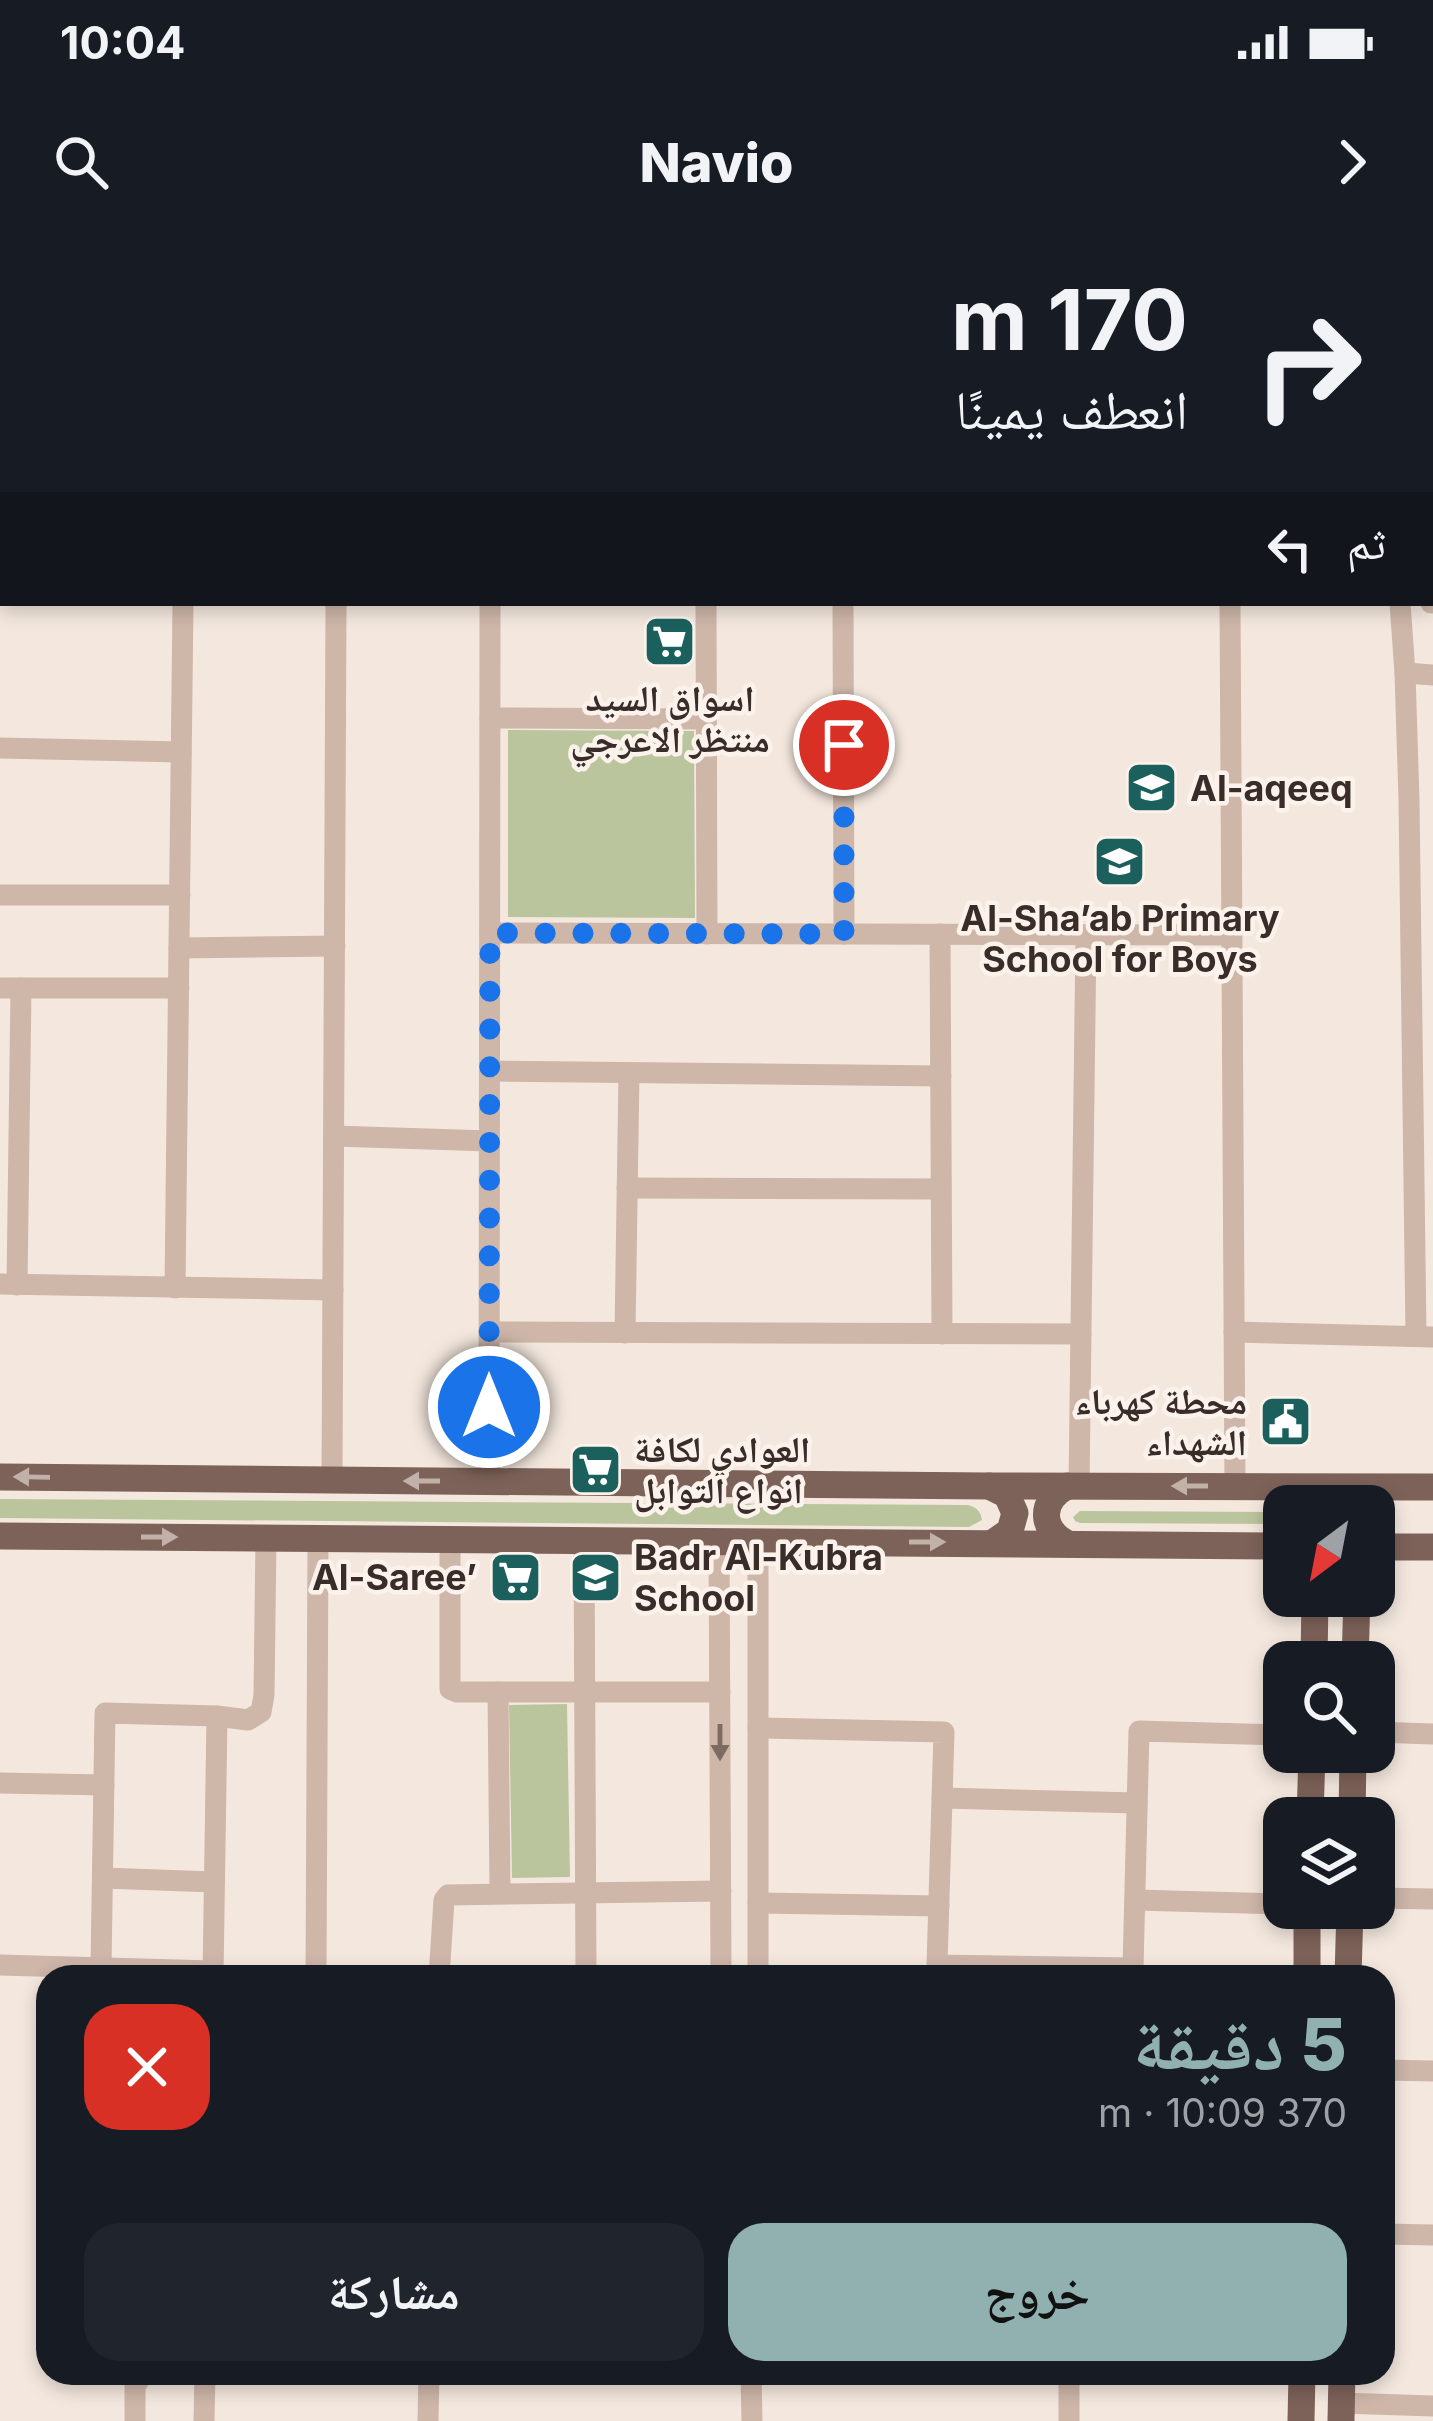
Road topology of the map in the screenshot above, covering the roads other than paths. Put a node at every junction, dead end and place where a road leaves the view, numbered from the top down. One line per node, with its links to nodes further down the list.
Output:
1 (183, 606): 13 (street)
2 (336, 606): 23 (street)
3 (490, 606): 10 (street)
4 (706, 606): 11 (street)
5 (843, 606): 19 (street)
6 (1230, 606): 22 (street)
7 (1400, 606): 8 (street)
8 (1405, 673): 9 (street); 14 (street)
9 (1433, 675)
10 (490, 718): 11 (street); 17 (street)
11 (706, 719): 18 (street)
12 (0, 748): 13 (street)
13 (181, 752): 16 (street)
14 (1422, 882): 27 (street)
15 (0, 895): 16 (street)
16 (180, 896): 24 (street)
17 (490, 933): 18 (street); 28 (street)
18 (707, 934): 19 (street)
19 (844, 934): 20 (street)
20 (940, 934): 21 (street); 30 (street)
21 (1087, 935): 22 (street); 43 (street)
22 (1232, 935): 40 (street)
23 (335, 946): 24 (street); 31 (street)
24 (179, 947): 26 (street)
25 (10, 988): 26 (street); 36 (street)
26 (178, 988): 37 (street)
27 (1423, 1031): 35 (street)
28 (490, 1071): 29 (street); 32 (street)
29 (629, 1072): 30 (street); 33 (street)
30 (941, 1076): 34 (street)
31 (334, 1136): 32 (street); 38 (street)
32 (489, 1141): 39 (street)
33 (627, 1188): 34 (street); 41 (street)
34 (941, 1189): 42 (street)
35 (1424, 1212): 44 (street)
36 (9, 1285): 37 (street)
37 (175, 1288): 38 (street)
38 (333, 1290): 46 (street)
39 (489, 1332): 41 (street); 47 (street)
40 (1234, 1332): 44 (street); 50 (street)
41 (625, 1333): 42 (street)
42 (942, 1334): 43 (street)
43 (1081, 1334): 49 (street)
44 (1425, 1336)
45 (0, 1477): 46 (main road, one-way to 45)
46 (332, 1480): 47 (main road, one-way to 46)
47 (489, 1481): 48 (main road)
48 (989, 1486): 49 (main road); 59 (main road)
49 (1073, 1486): 50 (main road, one-way to 49); 60 (main road)
50 (1235, 1486): 51 (main road)
51 (1433, 1487)
52 (0, 1536): 53 (main road, one-way to 53)
53 (266, 1538): 54 (main road); 67 (street)
54 (318, 1538): 55 (main road); 94 (street)
55 (450, 1539): 56 (main road); 65 (street)
56 (584, 1540): 57 (main road); 64 (street)
57 (719, 1541): 58 (main road); 66 (street)
58 (758, 1542): 59 (main road, one-way to 59); 68 (street)
59 (994, 1542): 60 (main road)
60 (1068, 1544): 61 (main road)
61 (1263, 1546)
62 (1395, 1547): 63 (main road)
63 (1433, 1547)
64 (585, 1691): 65 (street); 66 (street); 82 (street)
65 (498, 1692): 80 (street)
66 (720, 1692): 76 (street, one-way to 76)
67 (217, 1716): 73 (street); 79 (street)
68 (758, 1728): 74 (street); 77 (street)
69 (1395, 1733): 71 (street)
70 (1263, 1734): 75 (street)
71 (1433, 1734)
72 (0, 1783): 73 (street)
73 (104, 1785): 78 (street)
74 (942, 1798): 75 (street); 88 (street)
75 (1137, 1803): 85 (street)
76 (720, 1837): 77 (street); 81 (street)
77 (758, 1838): 87 (street)
78 (103, 1878): 79 (street); 92 (street)
79 (214, 1882): 93 (street)
80 (500, 1892): 82 (street); 95 (street)
81 (721, 1892): 82 (street); 97 (street)
82 (585, 1894): 96 (street)
83 (1395, 1898): 84 (street)
84 (1433, 1899)
85 (1135, 1900): 86 (street); 100 (street)
86 (1263, 1903)
87 (758, 1904): 88 (street); 98 (street)
88 (939, 1906): 99 (street)
89 (1307, 1929): 101 (main road)
90 (1349, 1929): 102 (main road)
91 (0, 1965): 103 (street)
92 (101, 1965)
93 (213, 1965)
94 (316, 1965)
95 (440, 1965)
96 (586, 1965)
97 (721, 1965)
98 (758, 1965)
99 (938, 1965)
100 (1133, 1965)
101 (1307, 1965)
102 (1348, 1965)
103 (36, 1966)
104 (1395, 2070): 105 (street)
105 (1433, 2071)
106 (1395, 2234): 107 (street)
107 (1433, 2235)
108 (136, 2385): 116 (street)
109 (205, 2385): 117 (street)
110 (429, 2385): 118 (street)
111 (751, 2385): 119 (street)
112 (1070, 2385): 120 (street)
113 (1302, 2385): 121 (main road)
114 (1433, 2406): 115 (street)
115 (1341, 2412)
116 (135, 2421)
117 (204, 2421)
118 (428, 2421)
119 (752, 2421)
120 (1069, 2421)
121 (1301, 2421)

